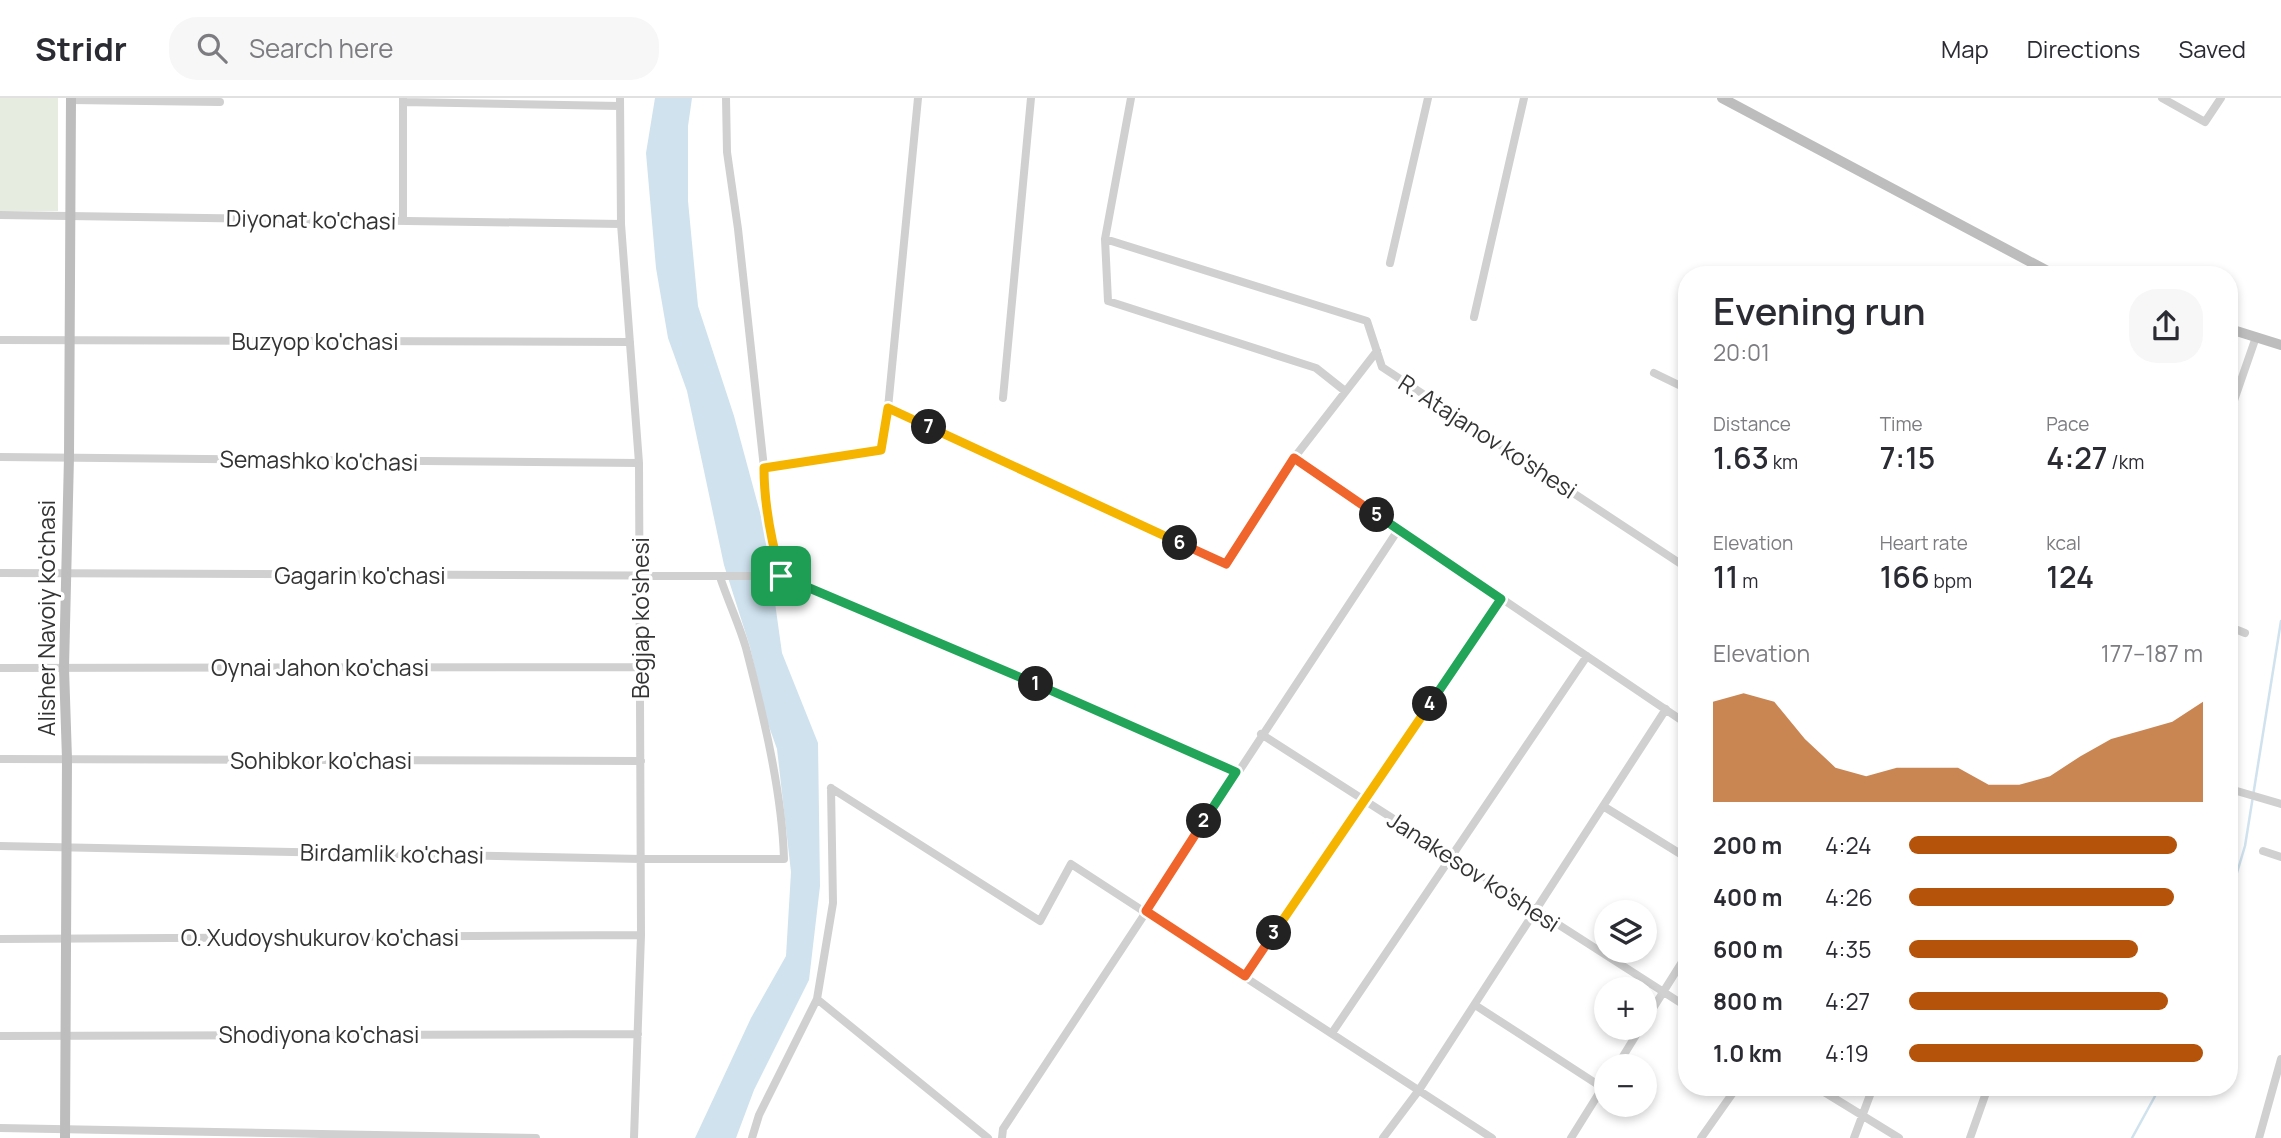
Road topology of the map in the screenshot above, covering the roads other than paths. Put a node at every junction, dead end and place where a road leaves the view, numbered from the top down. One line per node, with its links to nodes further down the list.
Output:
1 (726, 98): 39 (street)
2 (918, 98): 34 (street)
3 (1031, 98): 33 (street)
4 (1131, 98): 18 (street)
5 (1428, 98): 19 (street)
6 (1524, 98): 21 (street)
7 (1722, 98): 20 (street)
8 (2162, 98): 9 (street)
9 (2221, 98)
10 (71, 99): 12 (street); 15 (street, Alisher Navoiy ko'chasi)
11 (403, 100): 13 (street); 16 (street)
12 (220, 102)
13 (620, 102): 17 (street, Begjap ko'shesi)
14 (0, 215): 15 (street, Diyonat ko'chasi)
15 (71, 215): 16 (street, Diyonat ko'chasi); 25 (street, Alisher Navoiy ko'chasi)
16 (403, 220): 17 (street, Diyonat ko'chasi)
17 (621, 223): 26 (street, Begjap ko'shesi)
18 (1105, 239): 28 (street, R. Atajanov ko'shesi); 32 (street)
19 (1390, 263)
20 (2039, 266)
21 (1474, 317)
22 (2238, 331): 23 (street)
23 (2256, 337): 27 (street); 31 (street)
24 (0, 340): 25 (street, Buzyop ko'chasi)
25 (70, 340): 26 (street, Buzyop ko'chasi); 36 (street, Alisher Navoiy ko'chasi)
26 (630, 342): 38 (street, Begjap ko'shesi)
27 (2281, 345)
28 (1377, 351): 32 (street); 41 (street, R. Atajanov ko'shesi)
29 (1654, 373): 30 (street)
30 (1678, 385)
31 (2238, 389)
32 (1345, 391): 37 (street)
33 (1003, 398)
34 (888, 408): 37 (street); 39 (street)
35 (0, 457): 36 (street, Semashko ko'chasi)
36 (69, 457): 38 (street, Semashko ko'chasi); 43 (street, Alisher Navoiy ko'chasi)
37 (1294, 458): 40 (street)
38 (639, 463): 44 (street, Begjap ko'shesi)
39 (764, 468): 45 (street)
40 (1398, 530): 47 (street); 56 (street)
41 (1678, 562)
42 (0, 573): 43 (street, Gagarin ko'chasi)
43 (65, 573): 44 (street, Gagarin ko'chasi); 53 (street, Alisher Navoiy ko'chasi)
44 (640, 576): 46 (street, Gagarin ko'chasi); 51 (street, Begjap ko'shesi)
45 (777, 576): 46 (street, Gagarin ko'chasi); 60 (street)
46 (723, 577): 71 (street, Birdamlik ko'chasi)
47 (1501, 599): 50 (street); 62 (street)
48 (2238, 630): 49 (street)
49 (2245, 633)
50 (1587, 656): 54 (street); 69 (street)
51 (640, 667): 53 (street, Oynai Jahon ko'chasi); 59 (street, Begjap ko'shesi)
52 (0, 668): 53 (street, Oynai Jahon ko'chasi)
53 (64, 668): 58 (street, Alisher Navoiy ko'chasi)
54 (1665, 709): 55 (street); 64 (street)
55 (1678, 718)
56 (1261, 734): 60 (street); 62 (street, Janakesov ko'shesi)
57 (0, 759): 58 (street, Sohibkor ko'chasi)
58 (67, 759): 59 (street, Sohibkor ko'chasi); 66 (street, Alisher Navoiy ko'chasi)
59 (641, 761): 71 (street, Begjap ko'shesi)
60 (1236, 772): 72 (street)
61 (2238, 791): 63 (street)
62 (1364, 800): 69 (street, Janakesov ko'shesi); 78 (street)
63 (2281, 804)
64 (1604, 806): 67 (street); 73 (street)
65 (0, 846): 66 (street, Birdamlik ko'chasi)
66 (65, 846): 71 (street, Birdamlik ko'chasi); 75 (street, Alisher Navoiy ko'chasi)
67 (1678, 852)
68 (2263, 852): 70 (street)
69 (1452, 857): 73 (street, Janakesov ko'shesi); 84 (street)
70 (2281, 857)
71 (641, 859): 74 (street, Begjap ko'shesi)
72 (1146, 911): 78 (street); 80 (street); 104 (street)
73 (1536, 911): 79 (street, Janakesov ko'shesi); 83 (street)
74 (641, 935): 75 (street, O. Xudoyshukurov ko'chasi); 85 (street, Begjap ko'shesi)
75 (65, 938): 76 (street, O. Xudoyshukurov ko'chasi); 86 (street, Alisher Navoiy ko'chasi)
76 (0, 939)
77 (1678, 968): 79 (street)
78 (1245, 976): 84 (street)
79 (1663, 992): 81 (street, Janakesov ko'shesi); 82 (street)
80 (817, 999): 102 (street); 103 (street)
81 (1678, 1001)
82 (1657, 1002)
83 (1475, 1005): 89 (street); 90 (street)
84 (1332, 1033): 90 (street)
85 (638, 1034): 86 (street, Shodiyona ko'chasi); 101 (street, Begjap ko'shesi)
86 (65, 1035): 87 (street, Shodiyona ko'chasi); 98 (street, Alisher Navoiy ko'chasi)
87 (0, 1036)
88 (2281, 1059): 112 (street)
89 (1594, 1078)
90 (1419, 1090): 105 (street); 106 (street)
91 (1731, 1096): 99 (street)
92 (1831, 1096): 96 (street)
93 (1870, 1096): 96 (street)
94 (1985, 1096): 111 (street)
95 (1594, 1102): 107 (street)
96 (1863, 1116): 109 (street); 110 (street)
97 (0, 1128): 98 (street)
98 (65, 1133): 100 (street)
99 (1703, 1135): 108 (street)
100 (536, 1138)
101 (634, 1138)
102 (752, 1138)
103 (988, 1138)
104 (1002, 1138)
105 (1383, 1138)
106 (1492, 1138)
107 (1571, 1138)
108 (1715, 1138)
109 (1854, 1138)
110 (1899, 1138)
111 (1970, 1138)
112 (2259, 1138)

